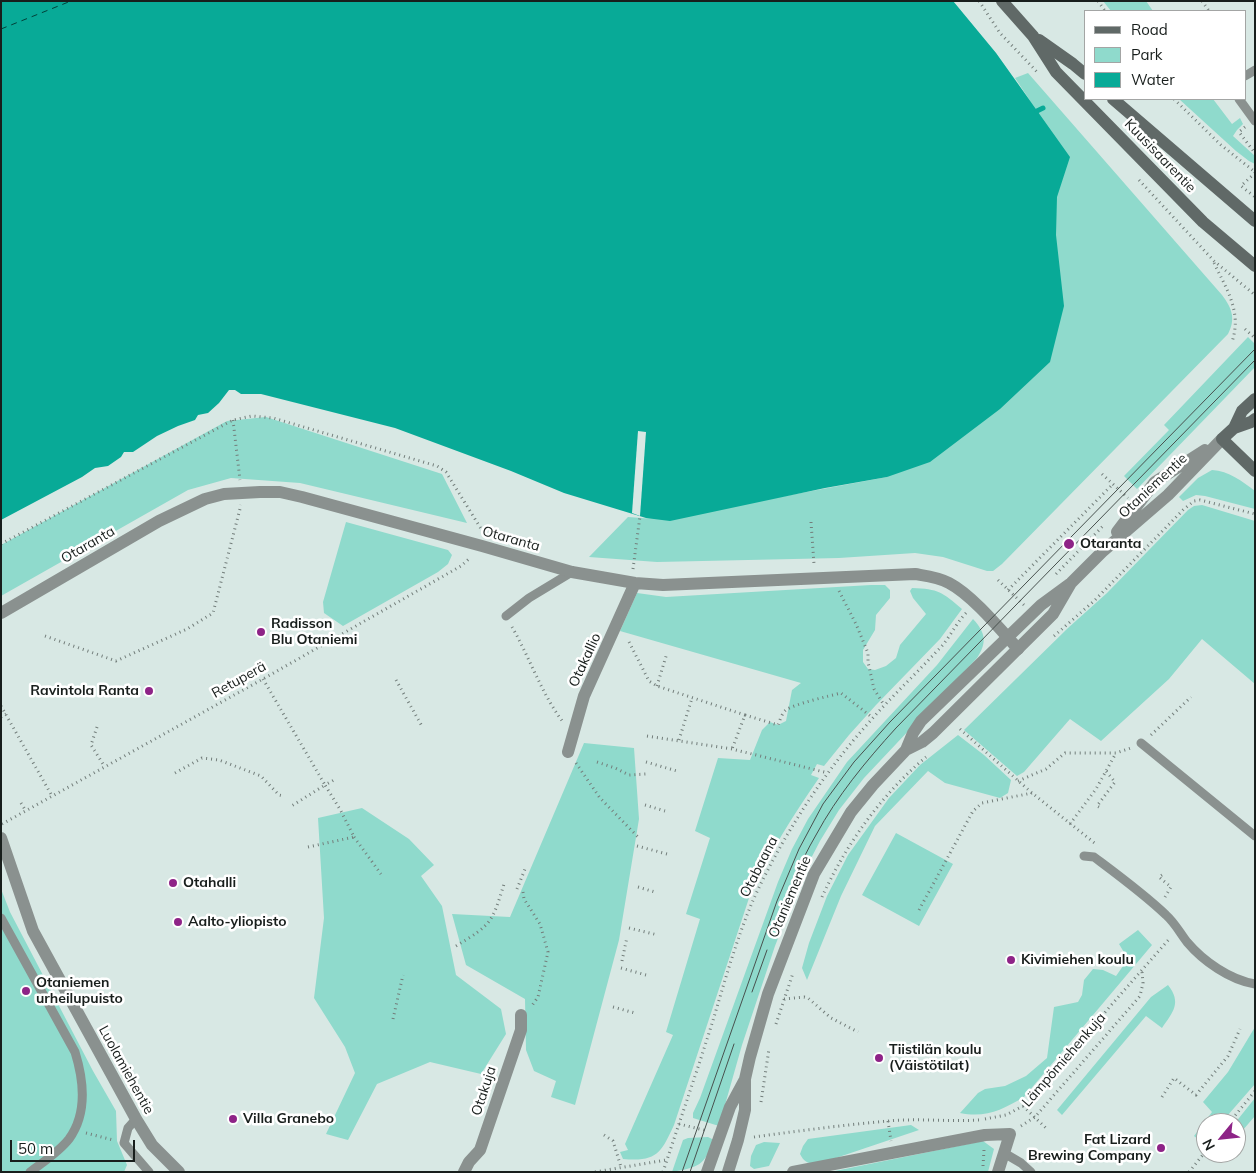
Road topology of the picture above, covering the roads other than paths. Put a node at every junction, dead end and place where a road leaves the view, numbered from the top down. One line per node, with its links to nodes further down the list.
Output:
1 (1002, 1): 2 (main road, Kuusisaarentie)
2 (1032, 36): 3 (main road, Kuusisaarentie); 8 (main road, Kuusisaarentie)
3 (1084, 73)
4 (1114, 100): 7 (main road, Kuusisaarentie)
5 (1240, 100): 6 (lane)
6 (1255, 121)
7 (1255, 221)
8 (1255, 266)
9 (1255, 399): 11 (main road, Otaniementie)
10 (1255, 419): 11 (main road, Otaniementie)
11 (1234, 428): 12 (main road, Otaniementie)
12 (1222, 439): 13 (main road); 14 (street, Otaniementie); 14 (street, Otaniementie)
13 (1255, 471)
14 (1102, 552): 17 (street, Otaniementie)
15 (572, 572): 16 (street, Otaranta); 18 (street, Otaranta); 19 (lane)
16 (635, 576): 20 (street, Otaranta); 24 (street, Otakallio)
17 (1071, 583): 20 (street, Otaniementie); 21 (street, Otaniementie)
18 (1, 613)
19 (506, 616)
20 (1007, 637): 21 (street, Otaranta); 23 (street, Otaniementie)
21 (1018, 649): 23 (street, Otaniementie)
22 (1142, 744): 25 (lane)
23 (906, 750): 31 (street, Otaniementie)
24 (568, 752)
25 (1255, 836)
26 (1, 838): 32 (street, Luolamiehentie)
27 (1084, 856): 29 (lane)
28 (1, 918): 34 (lane)
29 (1255, 984)
30 (521, 1016): 37 (street, Otakuja)
31 (745, 1078): 38 (street, Otaniementie); 39 (street, Otaniementie)
32 (136, 1119): 35 (lane); 36 (street, Luolamiehentie)
33 (1004, 1153): 40 (street); 41 (street); 42 (lane)
34 (30, 1172)
35 (149, 1172)
36 (179, 1172)
37 (464, 1172)
38 (707, 1172)
39 (728, 1172)
40 (793, 1172)
41 (998, 1172)
42 (1031, 1172)

